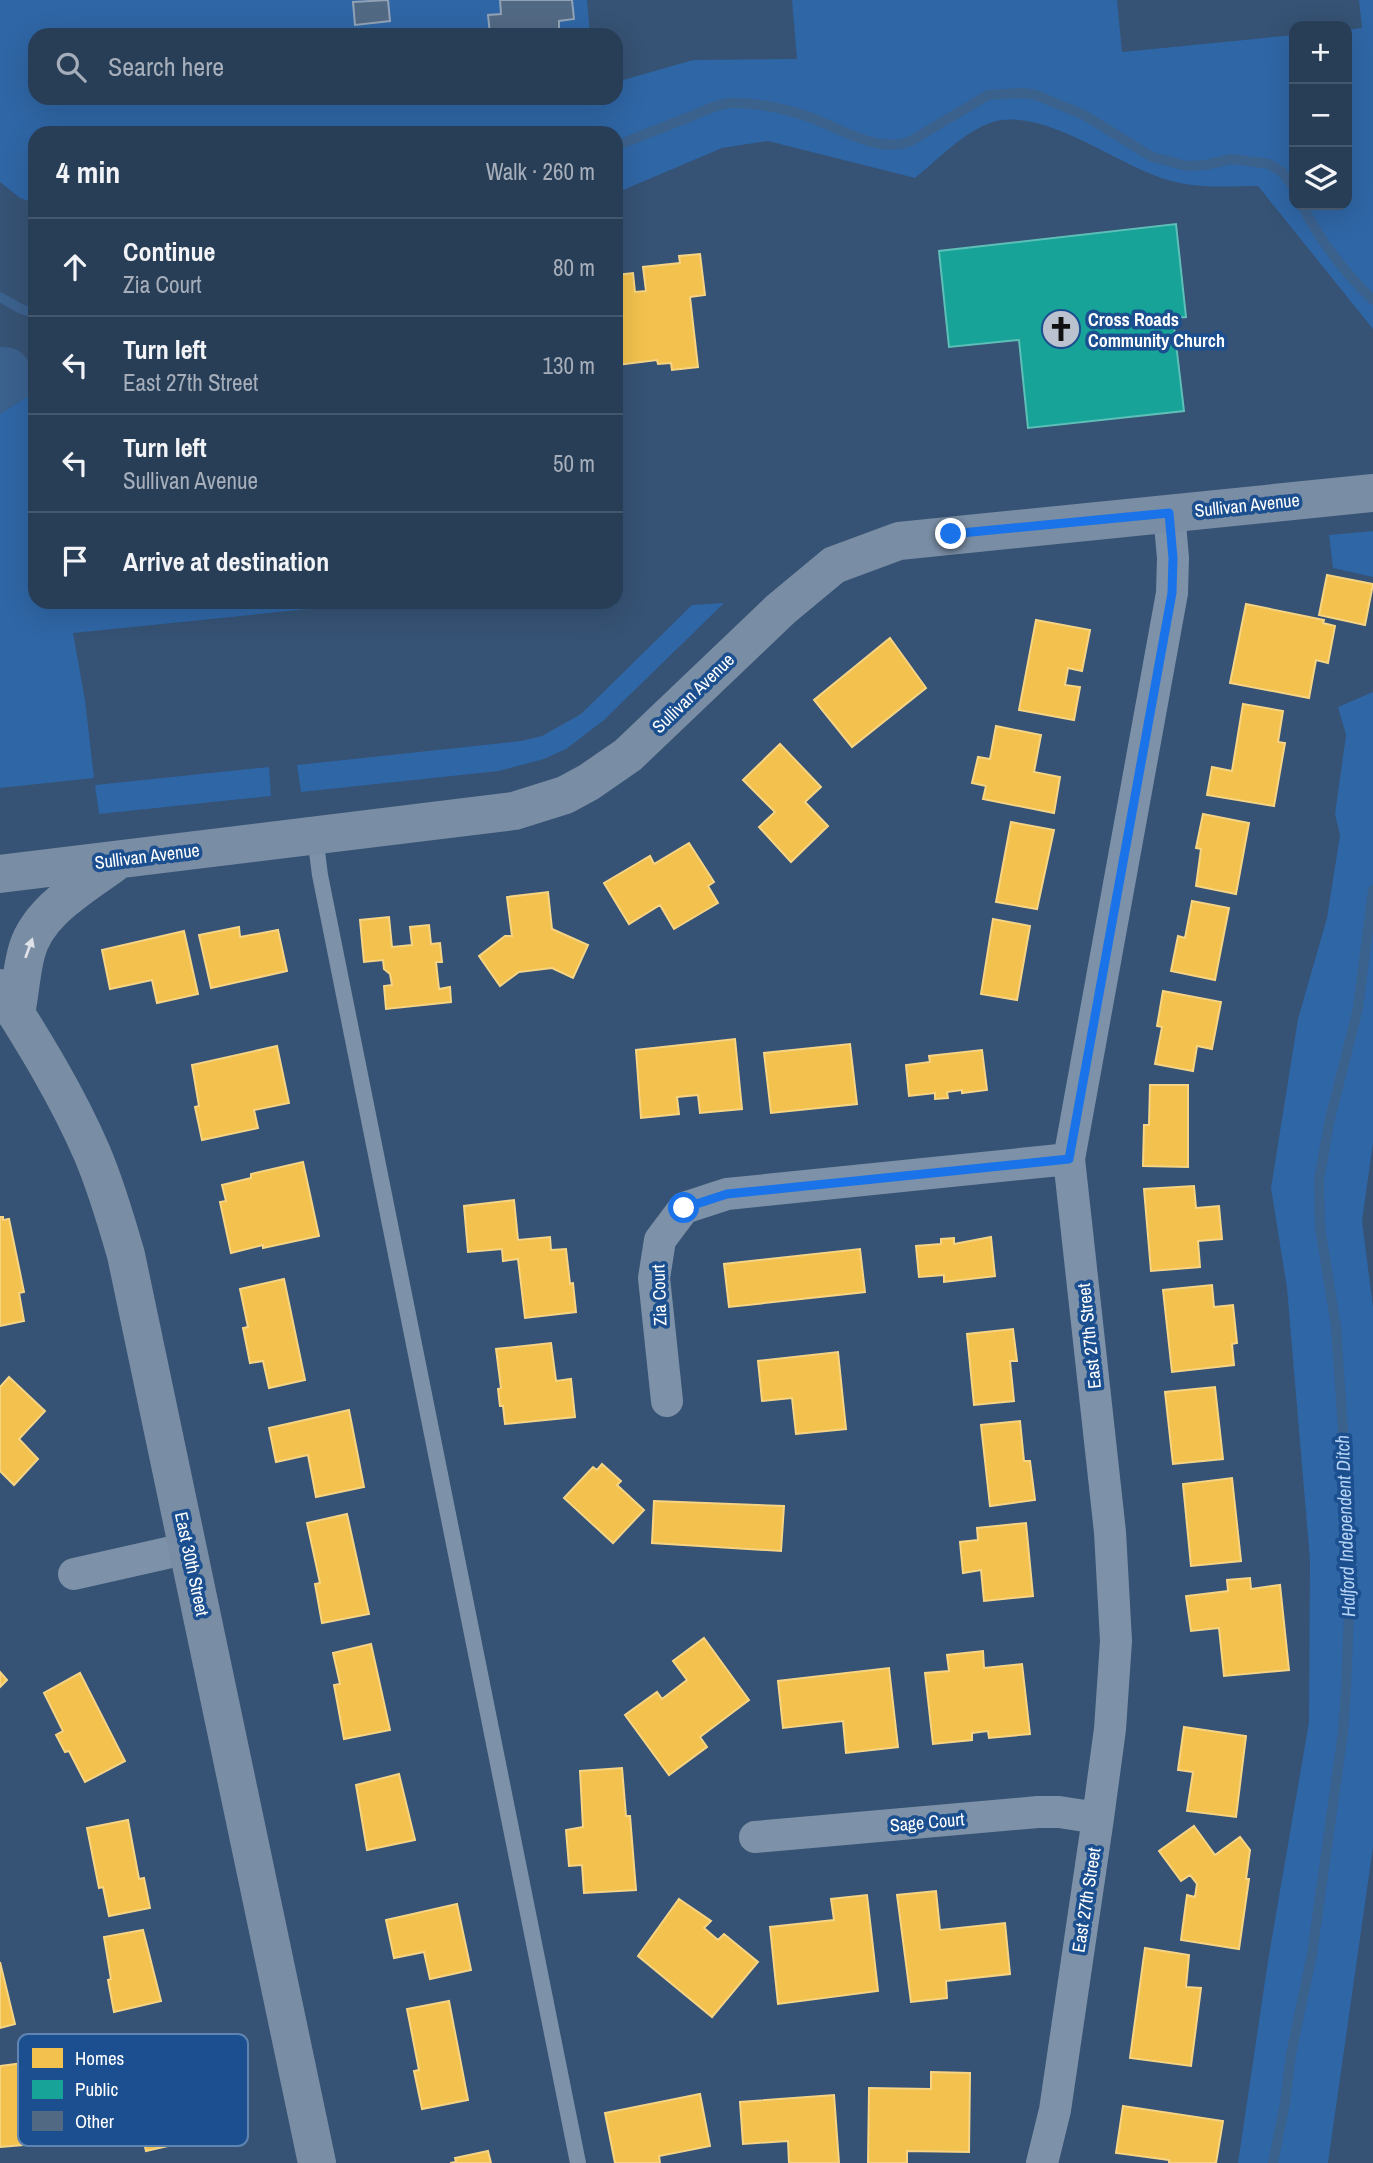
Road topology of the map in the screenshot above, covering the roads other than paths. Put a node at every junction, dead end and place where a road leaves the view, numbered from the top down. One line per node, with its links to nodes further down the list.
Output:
1 (1373, 493): 2 (main road, Sullivan Avenue)
2 (1169, 513): 3 (main road, Sullivan Avenue); 7 (street, East 27th Street)
3 (315, 835): 4 (main road, Sullivan Avenue); 14 (lane)
4 (119, 859): 5 (main road, Sullivan Avenue); 6 (main road, one-way to 4)
5 (0, 874)
6 (8, 1001): 9 (main road, East 30th Street)
7 (1069, 1159): 8 (street, Zia Court); 11 (street, East 27th Street)
8 (667, 1401)
9 (189, 1548): 10 (street); 13 (main road, East 30th Street)
10 (74, 1574)
11 (1098, 1818): 12 (street, Sage Court); 15 (street, East 27th Street)
12 (755, 1837)
13 (317, 2163)
14 (578, 2163)
15 (1042, 2163)

